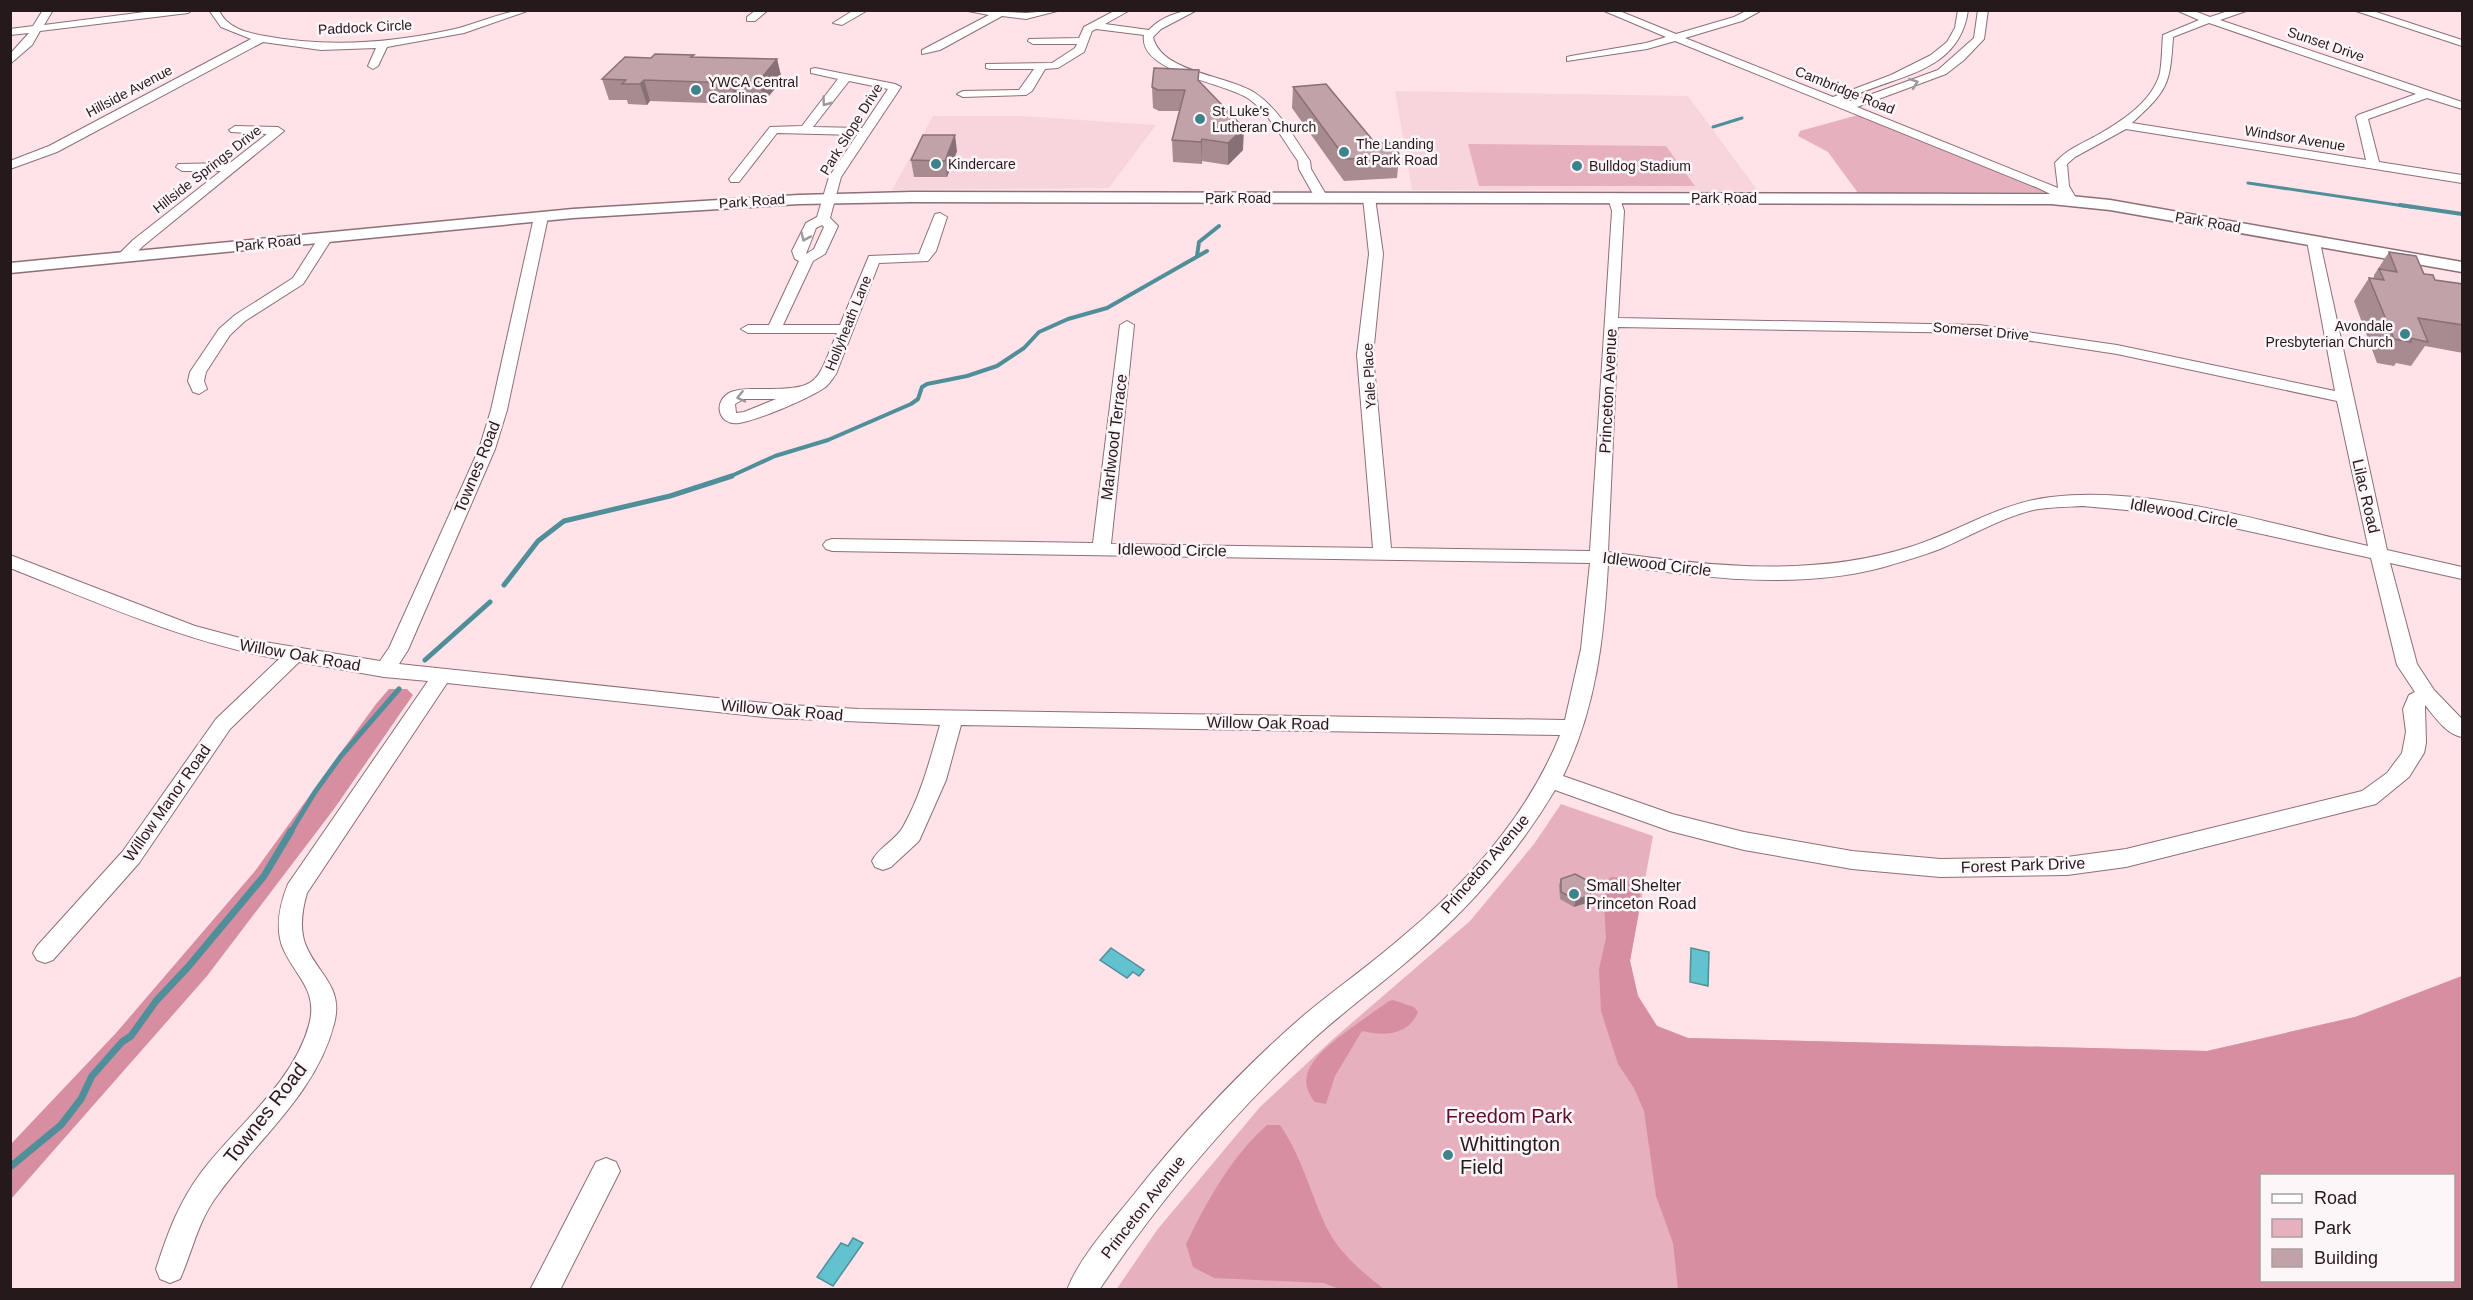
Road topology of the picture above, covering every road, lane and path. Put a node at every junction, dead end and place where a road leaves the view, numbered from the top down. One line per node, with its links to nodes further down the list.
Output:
1 (48, 10): 25 (street)
2 (188, 10): 25 (street)
3 (214, 10): 30 (street, Paddock Circle)
4 (493, 10): 20 (street)
5 (525, 10): 20 (street, Paddock Circle)
6 (763, 10): 21 (street)
7 (863, 10): 23 (street)
8 (968, 10): 19 (street)
9 (1056, 10): 19 (street)
10 (1125, 10): 24 (street)
11 (1192, 10): 27 (street)
12 (1607, 10): 29 (street, Cambridge Road)
13 (1758, 10): 29 (street)
14 (1963, 10): 28 (street)
15 (1983, 10): 31 (street)
16 (2181, 10): 22 (street, Sunset Drive)
17 (2244, 10): 22 (street)
18 (2358, 10): 34 (street)
19 (999, 14): 36 (street)
20 (512, 15): 35 (street, Paddock Circle)
21 (751, 19)
22 (2208, 20): 45 (street, Sunset Drive); 48 (street)
23 (838, 23)
24 (1096, 26): 27 (street); 33 (street)
25 (36, 29): 26 (street); 38 (street)
26 (10, 32)
27 (1150, 33): 59 (street)
28 (1958, 35): 31 (street); 46 (street)
29 (1676, 38): 37 (street); 46 (street, Cambridge Road)
30 (260, 39): 35 (street, Paddock Circle); 52 (street, Hillside Avenue)
31 (1979, 39): 46 (street, one-way to 31)
32 (1033, 41): 33 (street)
33 (1083, 41): 41 (street)
34 (2463, 43)
35 (383, 44): 39 (street)
36 (926, 52)
37 (1571, 59)
38 (10, 61)
39 (373, 66)
40 (990, 66): 41 (street)
41 (1041, 67): 44 (street)
42 (815, 71): 43 (street, Park Slope Drive)
43 (849, 76): 50 (street, Park Slope Drive, one-way to 50); 51 (street, Park Slope Drive)
44 (963, 94)
45 (2427, 94): 47 (street, Sunset Drive); 53 (street)
46 (1838, 104): 62 (street, Cambridge Road)
47 (2463, 106)
48 (2123, 125): 53 (street, Windsor Avenue); 62 (street)
49 (235, 129): 55 (street, Hillside Springs Drive)
50 (805, 130): 51 (street); 56 (street)
51 (866, 132): 58 (street, Park Slope Drive)
52 (10, 165)
53 (2374, 166): 57 (street, Windsor Avenue)
54 (182, 167): 55 (street)
55 (233, 167): 67 (street, Hillside Springs Drive)
56 (735, 179)
57 (2463, 179)
58 (830, 197): 59 (main road, Park Road); 63 (main road, Park Road); 73 (street, Park Slope Drive)
59 (1327, 198): 60 (main road, Park Road)
60 (1369, 198): 61 (main road, Park Road); 80 (street, Yale Place)
61 (1614, 198): 62 (main road, Park Road); 70 (street, Princeton Avenue)
62 (2072, 200): 66 (main road, Park Road)
63 (541, 217): 65 (main road, Park Road); 86 (street, Townes Road)
64 (940, 217): 74 (street, Hollyheath Lane)
65 (326, 237): 67 (main road, Park Road); 75 (street)
66 (2314, 241): 68 (main road, Park Road); 77 (street, Lilac Road)
67 (123, 258): 69 (main road, Park Road)
68 (2463, 267)
69 (10, 268)
70 (1611, 322): 77 (street, Somerset Drive); 82 (street, Princeton Avenue)
71 (1127, 325): 79 (street, Marlwood Terrace)
72 (748, 329): 73 (street)
73 (774, 329): 74 (street)
74 (846, 329): 76 (street, Hollyheath Lane)
75 (199, 389)
76 (799, 394)
77 (2344, 398): 81 (street, Lilac Road)
78 (832, 545): 79 (street, Idlewood Circle)
79 (1101, 549): 80 (street, Idlewood Circle)
80 (1383, 554): 82 (street, Idlewood Circle)
81 (2379, 555): 82 (street, Idlewood Circle); 84 (street, Idlewood Circle); 88 (street, Lilac Road)
82 (1599, 557): 90 (street, Princeton Avenue)
83 (10, 561): 85 (street, Willow Oak Road)
84 (2463, 573)
85 (294, 656): 86 (street, Willow Oak Road); 94 (street, Willow Manor Road)
86 (384, 670): 87 (street, Willow Oak Road)
87 (441, 677): 89 (street, Willow Oak Road); 96 (street, Townes Road)
88 (2427, 695): 91 (street, Lilac Road); 92 (street, Forest Park Drive)
89 (952, 719): 90 (street, Willow Oak Road); 93 (street)
90 (1573, 728): 92 (street, Princeton Avenue)
91 (2463, 730)
92 (1550, 780): 98 (street, Princeton Avenue)
93 (883, 861)
94 (45, 953)
95 (606, 1171): 97 (street)
96 (170, 1269)
97 (544, 1290)
98 (1081, 1290)

